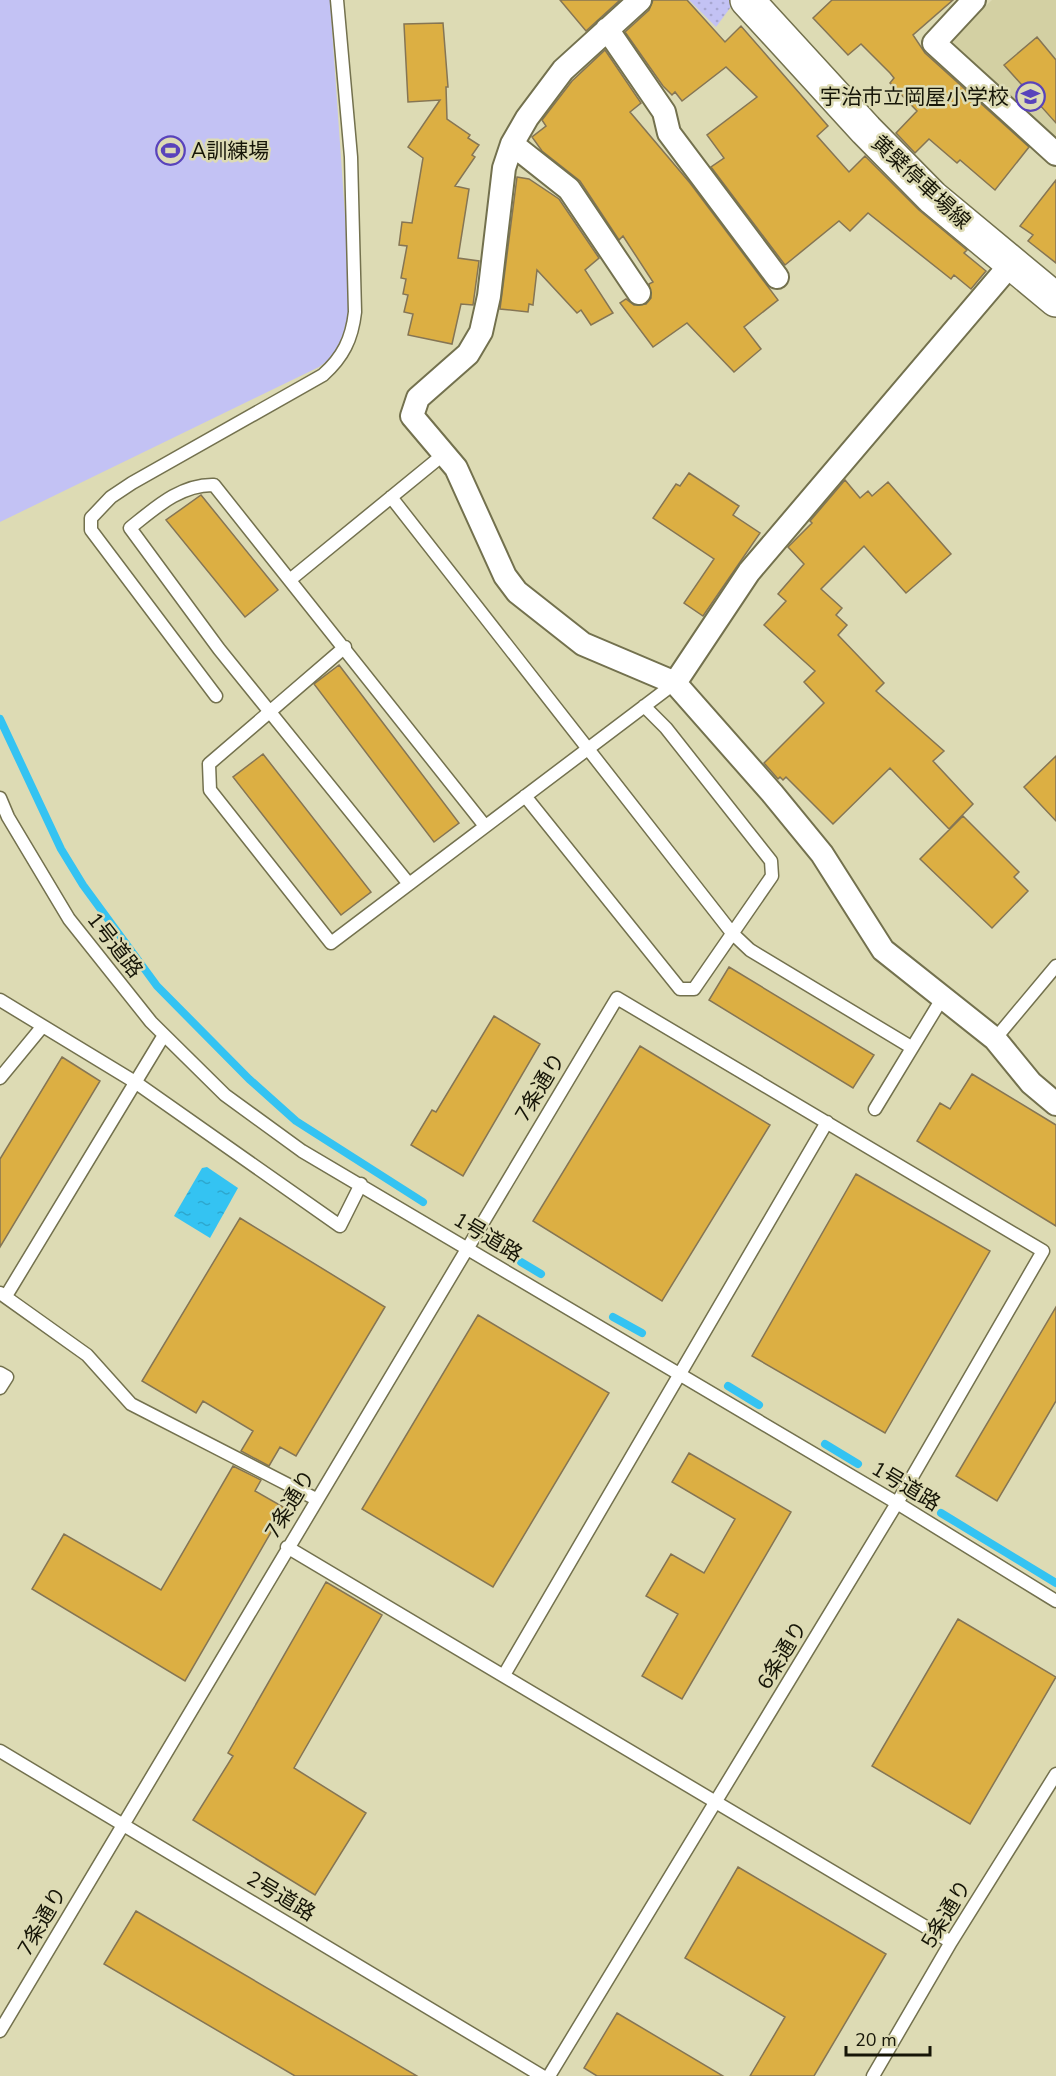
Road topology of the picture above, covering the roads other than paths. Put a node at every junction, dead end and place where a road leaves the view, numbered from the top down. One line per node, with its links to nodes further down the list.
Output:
1 (337, 0): 17 (lane)
2 (640, 0): 5 (street)
3 (747, 0): 8 (main road, 黄檗停車場線)
4 (974, 0): 7 (street)
5 (607, 29): 6 (street); 9 (street)
6 (512, 144): 10 (street); 12 (street)
7 (1056, 154)
8 (1011, 264): 11 (main road, 黄檗停車場線); 16 (street)
9 (777, 277)
10 (639, 293)
11 (1056, 300)
12 (444, 454): 13 (lane); 16 (street)
13 (391, 497): 14 (lane); 20 (lane)
14 (291, 579): 15 (lane); 19 (lane)
15 (345, 647): 19 (lane); 23 (lane)
16 (675, 682): 18 (lane); 27 (street)
17 (216, 696)
18 (644, 706): 20 (lane); 25 (lane)
19 (271, 711): 24 (lane); 24 (lane)
20 (587, 750): 21 (lane); 25 (lane)
21 (525, 796): 23 (lane); 25 (lane)
22 (0, 798): 30 (lane, 1号道路)
23 (485, 826): 24 (lane)
24 (409, 884)
25 (732, 933): 32 (lane)
26 (1056, 966): 31 (lane)
27 (943, 997): 31 (street); 32 (lane)
28 (0, 1000): 29 (lane)
29 (42, 1027): 33 (lane); 34 (lane)
30 (164, 1035): 34 (lane); 38 (lane, 1号道路)
31 (995, 1039): 35 (street)
32 (911, 1047): 36 (lane)
33 (0, 1078)
34 (135, 1082): 38 (lane); 40 (lane)
35 (1056, 1104)
36 (875, 1109)
37 (827, 1122): 39 (lane, 7条通り); 42 (lane); 45 (lane, 6条通り)
38 (361, 1184): 39 (lane, 1号道路)
39 (467, 1247): 42 (lane, 1号道路); 44 (lane, 7条通り)
40 (3, 1295): 44 (lane)
41 (0, 1373): 43 (lane)
42 (678, 1373): 45 (lane, 1号道路); 48 (lane)
43 (0, 1388)
44 (316, 1499): 46 (lane, 7条通り)
45 (897, 1503): 47 (lane, 1号道路); 51 (lane, 6条通り)
46 (287, 1547): 48 (lane); 52 (lane, 7条通り)
47 (1056, 1601)
48 (504, 1675): 51 (lane)
49 (0, 1751): 52 (lane, 2号道路)
50 (1056, 1774): 53 (lane, 5条通り)
51 (716, 1800): 53 (lane); 56 (lane, 6条通り)
52 (122, 1823): 54 (lane, 7条通り); 55 (lane, 2号道路)
53 (951, 1942): 57 (lane, 5条通り)
54 (0, 2031)
55 (542, 2076)
56 (549, 2076)
57 (873, 2076)

